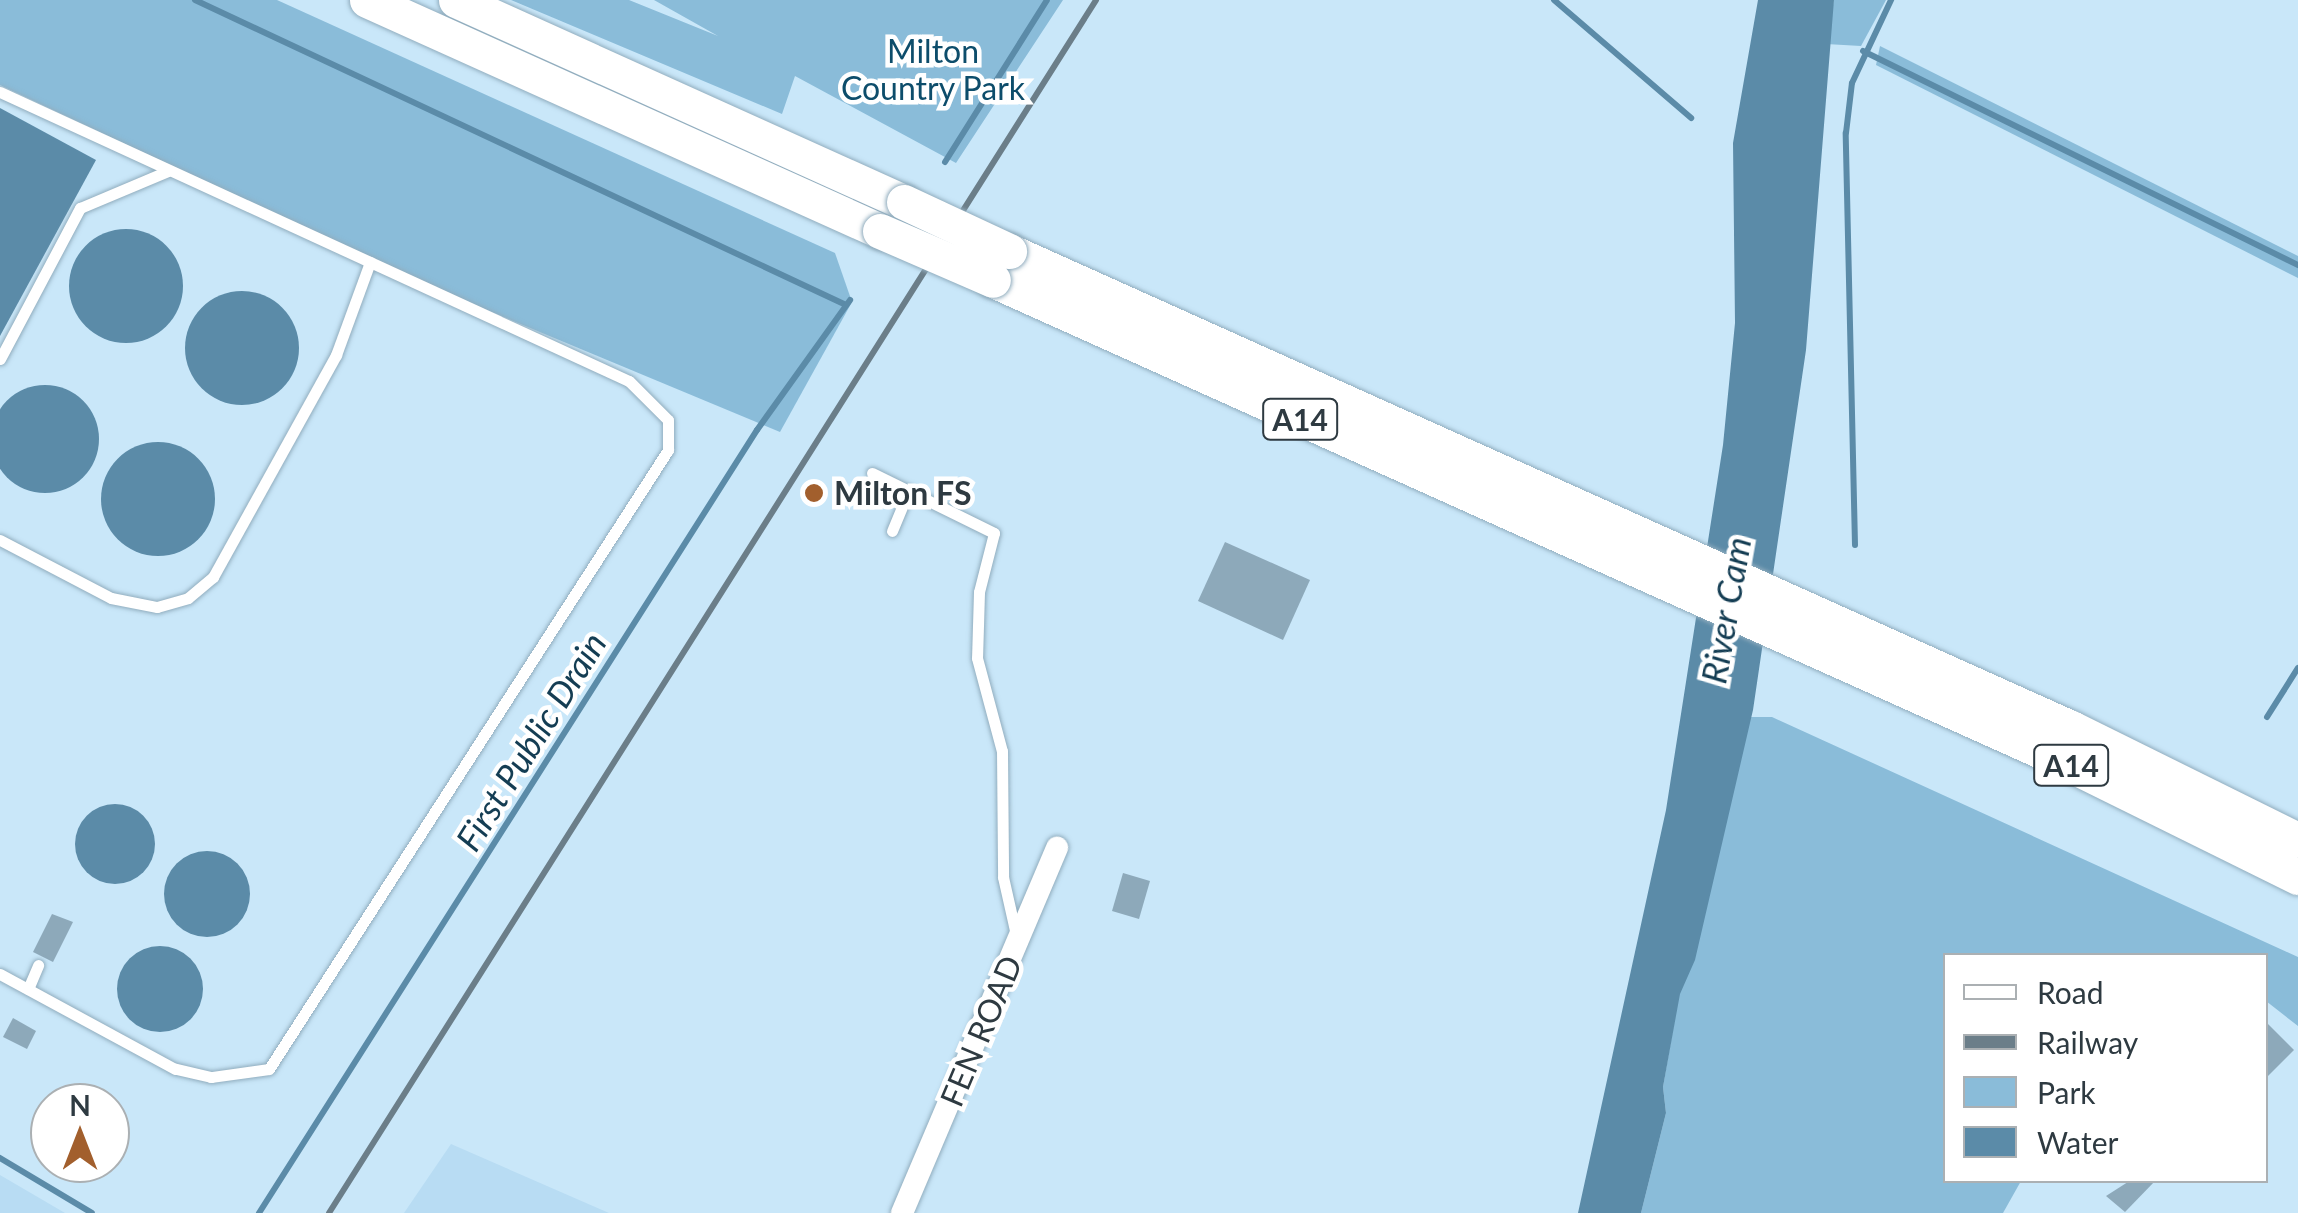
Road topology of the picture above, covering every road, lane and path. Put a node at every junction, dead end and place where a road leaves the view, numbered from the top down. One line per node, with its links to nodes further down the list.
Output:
1 (368, 0): 6 (highway, A14, bridge)
2 (456, 0): 6 (highway, A14, bridge)
3 (0, 92): 4 (lane)
4 (168, 171): 5 (lane); 7 (lane)
5 (370, 262): 11 (lane); 21 (lane)
6 (1001, 266): 12 (highway, A14); 12 (highway, A14)
7 (0, 360)
8 (872, 473): 9 (lane)
9 (909, 490): 10 (lane); 18 (lane)
10 (892, 531)
11 (0, 540)
12 (1843, 644): 13 (highway, A14); 17 (highway, A14)
13 (2248, 814): 14 (highway, A14); 15 (highway, A14)
14 (2298, 824)
15 (2298, 840)
16 (1057, 847): 18 (street, FEN ROAD)
17 (2298, 877)
18 (1018, 943): 22 (street, FEN ROAD)
19 (38, 966): 21 (lane)
20 (0, 974): 21 (lane)
21 (28, 990)
22 (902, 1213)

